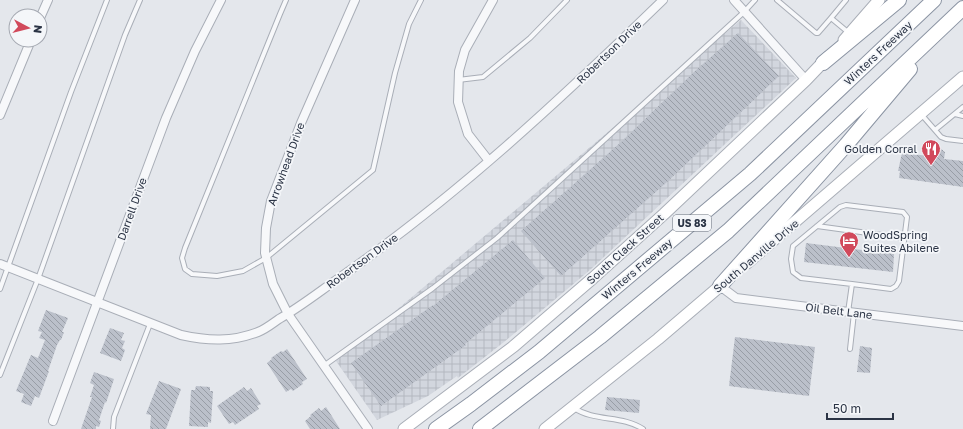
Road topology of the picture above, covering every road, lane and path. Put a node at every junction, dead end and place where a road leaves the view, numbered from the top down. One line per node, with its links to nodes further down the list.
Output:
1 (107, 0): 37 (lane)
2 (140, 0): 38 (lane)
3 (221, 0): 42 (street, Darrell Drive)
4 (286, 0): 36 (lane)
5 (355, 0): 36 (street, Arrowhead Drive)
6 (421, 0): 36 (lane)
7 (493, 0): 24 (street)
8 (568, 0): 24 (lane)
9 (663, 0): 33 (street, Robertson Drive)
10 (734, 0): 17 (street)
11 (755, 0): 17 (lane)
12 (777, 0): 19 (lane)
13 (846, 0): 19 (lane)
14 (879, 0): 20 (main road, South Clack Street)
15 (898, 0): 22 (highway)
16 (934, 0): 56 (highway, Winters Freeway / US 83)
17 (744, 12): 25 (street); 48 (lane)
18 (959, 12): 40 (highway); 57 (highway, US 83)
19 (831, 18): 20 (lane)
20 (849, 34): 22 (main road, South Clack Street)
21 (28, 48): 29 (street)
22 (823, 64): 25 (main road, South Clack Street)
23 (963, 77): 27 (main road, South Danville Drive)
24 (458, 80): 33 (street)
25 (806, 80): 55 (main road, South Clack Street)
26 (963, 107): 28 (lane)
27 (921, 114): 31 (lane); 40 (main road, South Danville Drive)
28 (955, 114): 30 (lane); 31 (lane)
29 (0, 115)
30 (963, 116)
31 (935, 130): 32 (lane)
32 (963, 141)
33 (490, 161): 44 (street, Robertson Drive)
34 (817, 226): 35 (lane); 35 (lane); 39 (lane)
35 (904, 238): 39 (lane)
36 (266, 258): 44 (street, Arrowhead Drive)
37 (4, 266): 38 (street, Robertson Drive); 41 (lane)
38 (38, 279): 42 (street, Robertson Drive); 49 (lane)
39 (852, 284): 43 (lane)
40 (720, 286): 43 (street, Oil Belt Lane); 50 (main road, South Danville Drive)
41 (0, 289)
42 (97, 302): 45 (street, Robertson Drive); 51 (street, Darrell Drive)
43 (851, 312): 46 (street, Oil Belt Lane); 47 (lane)
44 (288, 314): 45 (street, Robertson Drive); 48 (street, Arrowhead Drive)
45 (150, 324): 53 (lane)
46 (963, 326)
47 (850, 349)
48 (325, 365): 54 (street, Arrowhead Drive)
49 (0, 375)
50 (572, 407): 52 (main road, South Danville Drive); 59 (lane)
51 (53, 421)
52 (554, 425): 58 (main road, South Danville Drive)
53 (113, 429)
54 (368, 429)
55 (404, 429)
56 (436, 429)
57 (480, 429)
58 (545, 429)
59 (643, 429)

